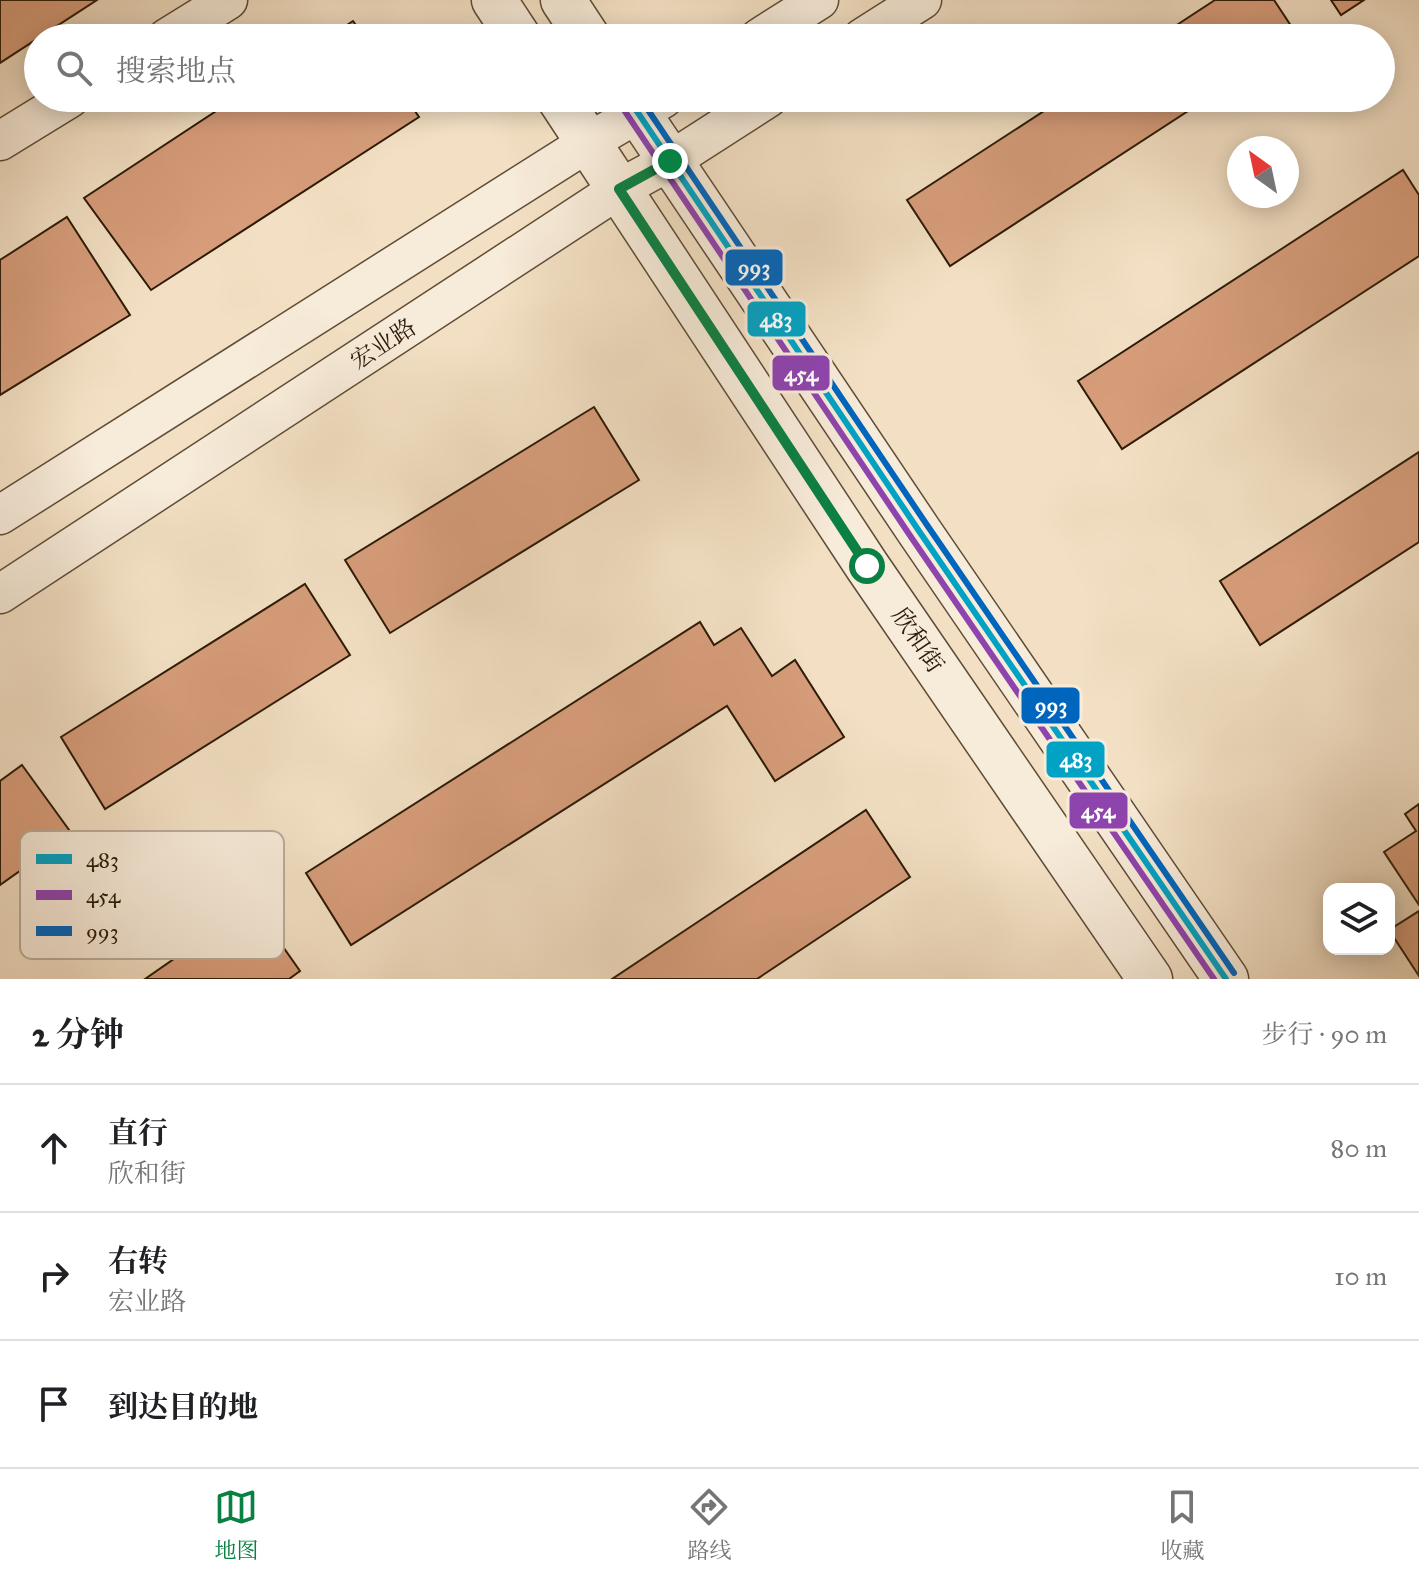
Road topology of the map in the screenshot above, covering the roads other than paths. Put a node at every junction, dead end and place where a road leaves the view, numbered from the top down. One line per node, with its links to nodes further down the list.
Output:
1 (228, 0): 6 (street)
2 (494, 0): 7 (street)
3 (563, 0): 8 (street)
4 (819, 0): 9 (street)
5 (922, 0): 10 (street)
6 (189, 24)
7 (510, 24)
8 (579, 24)
9 (781, 24)
10 (884, 24)
11 (47, 112): 16 (street)
12 (569, 112): 17 (street, 欣和街)
13 (631, 112): 17 (street)
14 (647, 112): 18 (street)
15 (746, 112): 18 (street, 宏业路)
16 (0, 141)
17 (589, 142): 19 (street, 欣和街); 20 (street)
18 (670, 161): 19 (street, 宏业路); 21 (street)
19 (619, 189): 22 (street, 欣和街); 23 (street, 宏业路)
20 (0, 515)
21 (919, 531): 22 (street); 25 (street)
22 (867, 566): 24 (street, 欣和街)
23 (0, 594)
24 (1150, 979)
25 (1226, 979)

